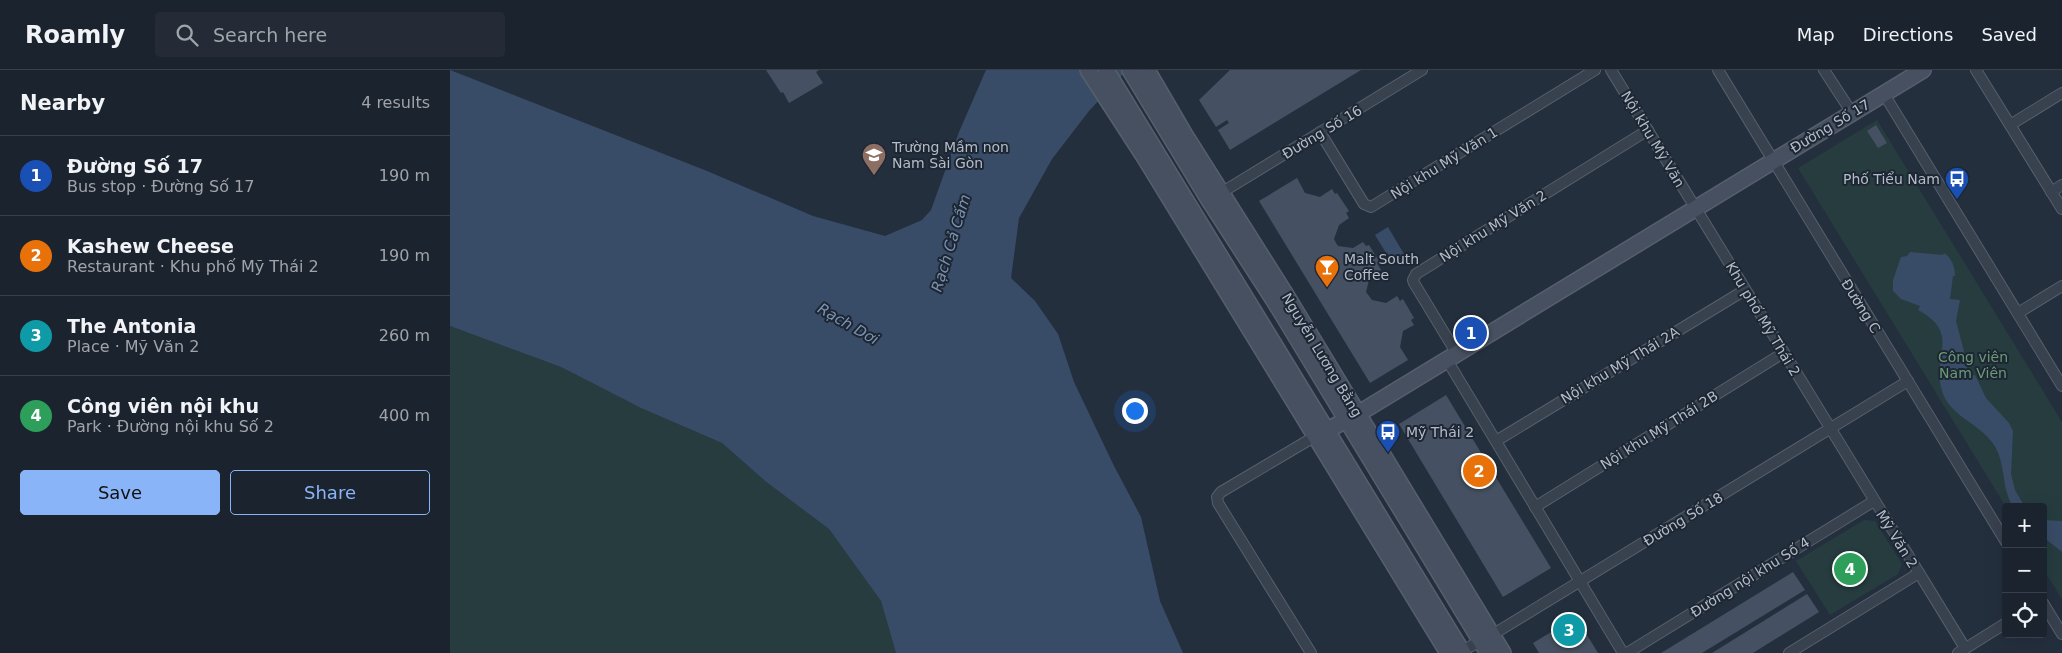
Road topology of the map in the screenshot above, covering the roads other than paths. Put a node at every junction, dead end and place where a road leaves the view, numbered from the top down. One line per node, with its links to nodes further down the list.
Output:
1 (1088, 70): 19 (main road)
2 (1106, 70): 19 (main road)
3 (1130, 70): 18 (main road)
4 (1146, 70): 18 (main road)
5 (1422, 70): 17 (street, Đường Số 16)
6 (1594, 70): 17 (street, Nội khu Mỹ Văn 1)
7 (1611, 70): 16 (street, Nội khu Mỹ Văn)
8 (1718, 70): 20 (street, Đường C)
9 (1824, 70): 14 (street)
10 (1924, 70): 13 (main road, Đường Số 17)
11 (1976, 70): 15 (street)
12 (2062, 93): 15 (street)
13 (1884, 94): 14 (main road, Đường Số 17); 28 (street)
14 (1852, 114): 20 (main road, Đường Số 17)
15 (2010, 125): 22 (street)
16 (1648, 130): 24 (street, Nội khu Mỹ Văn); 30 (street, Nội khu Mỹ Văn 2)
17 (1320, 132): 23 (street, Đường Số 16)
18 (1179, 138): 23 (main road, Nguyễn Lương Bằng)
19 (1151, 155): 35 (main road)
20 (1773, 161): 24 (main road, Đường Số 17); 31 (street, Đường C)
21 (2062, 185): 22 (street)
22 (2051, 192): 25 (street)
23 (1215, 197): 33 (main road, Nguyễn Lương Bằng)
24 (1696, 208): 27 (street, Khu phố Mỹ Thái 2); 30 (main road, Đường Số 17)
25 (2062, 210)
26 (2062, 286): 28 (street)
27 (1745, 290): 29 (street, Khu phố Mỹ Thái 2); 36 (street, Nội khu Mỹ Thái 2A)
28 (2018, 313): 32 (street)
29 (1784, 353): 34 (street, Khu phố Mỹ Thái 2); 38 (street, Nội khu Mỹ Thái 2B)
30 (1452, 357): 33 (main road, Đường Số 17); 36 (street)
31 (1908, 382): 34 (street, Đường Số 18); 39 (street, Đường C)
32 (2062, 386)
33 (1352, 417): 35 (main road, Đường Số 17); 45 (main road, Nguyễn Lương Bằng)
34 (1830, 429): 37 (street, Mỹ Văn 2); 41 (street, Đường Số 18)
35 (1321, 434): 47 (main road); 48 (street)
36 (1496, 441): 38 (street)
37 (1874, 501): 40 (street, Mỹ Văn 2); 50 (street, Đường nội khu Số 4)
38 (1535, 507): 41 (street)
39 (2002, 535)
40 (1919, 573): 46 (street, Mỹ Văn 2); 51 (street)
41 (1580, 582): 45 (street, Đường Số 18); 50 (street)
42 (2047, 610): 44 (street)
43 (2002, 626): 46 (street)
44 (2062, 634)
45 (1487, 643): 47 (street, Đường Số 18); 49 (main road, Nguyễn Lương Bằng)
46 (1961, 651)
47 (1457, 652)
48 (1311, 653)
49 (1503, 653)
50 (1625, 653)
51 (1789, 653)

